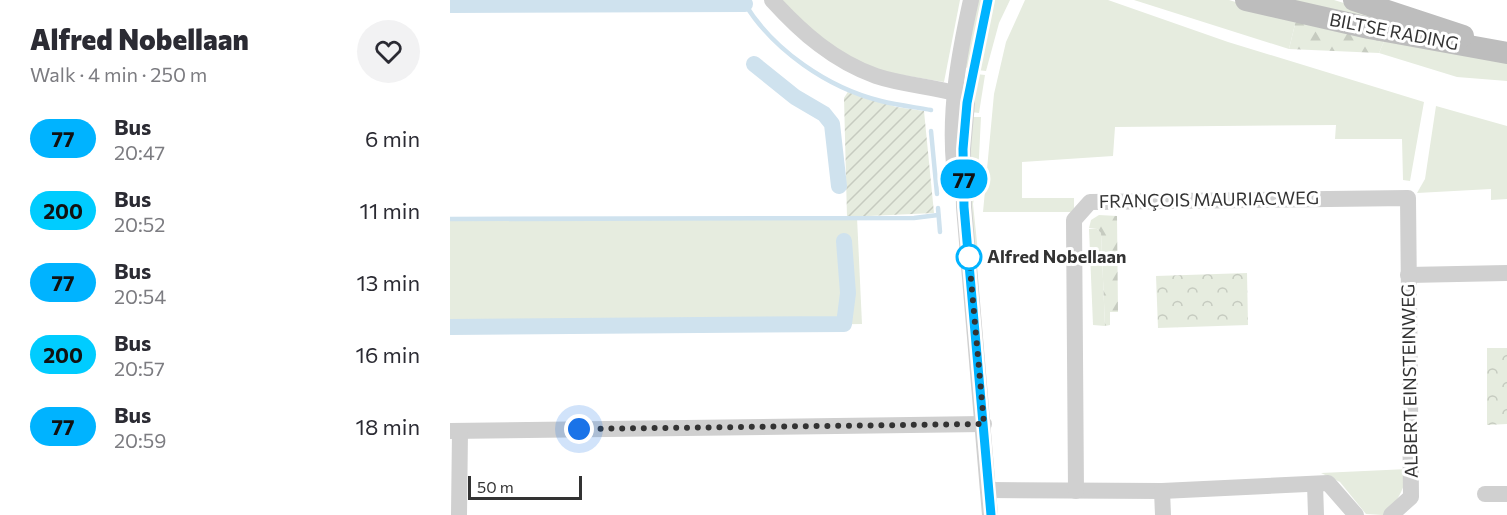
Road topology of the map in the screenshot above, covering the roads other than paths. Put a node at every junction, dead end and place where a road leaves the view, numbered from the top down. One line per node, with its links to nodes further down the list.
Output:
1 (772, 0): 6 (street)
2 (971, 0): 6 (street)
3 (1246, 0): 5 (main road, BILTSE RADING)
4 (1354, 0): 5 (main road, BILTSE RADING)
5 (1507, 52)
6 (949, 92): 10 (street)
7 (1408, 198): 9 (street, ALBERT EINSTEINWEG); 14 (street, FRANÇOIS MAURIACWEG)
8 (1507, 273): 9 (street, ALBERT EINSTEINWEG)
9 (1408, 275): 23 (street, ALBERT EINSTEINWEG)
10 (984, 424): 11 (street); 13 (street)
11 (455, 431): 18 (street)
12 (1315, 483): 15 (street); 21 (street); 22 (street)
13 (988, 490): 14 (street); 19 (street)
14 (1076, 491): 15 (street)
15 (1162, 491): 20 (street)
16 (1485, 494): 17 (street)
17 (1507, 494)
18 (459, 515)
19 (990, 515)
20 (1163, 515)
21 (1316, 515)
22 (1356, 515)
23 (1391, 515)

